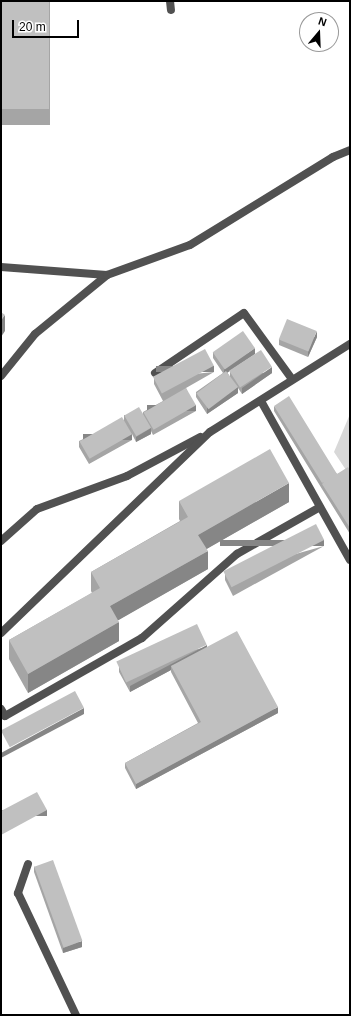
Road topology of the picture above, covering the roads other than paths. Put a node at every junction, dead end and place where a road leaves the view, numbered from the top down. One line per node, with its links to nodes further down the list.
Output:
1 (350, 150): 3 (street)
2 (1, 267): 3 (street)
3 (107, 275): 6 (street)
4 (350, 344): 7 (street)
5 (155, 374): 7 (street)
6 (1, 376)
7 (292, 379): 8 (street)
8 (261, 400): 9 (street); 10 (street)
9 (210, 432): 11 (street); 13 (street)
10 (320, 507): 12 (street); 14 (street)
11 (1, 541)
12 (350, 560)
13 (1, 633)
14 (1, 709)
15 (28, 864): 16 (street)
16 (76, 1015)

